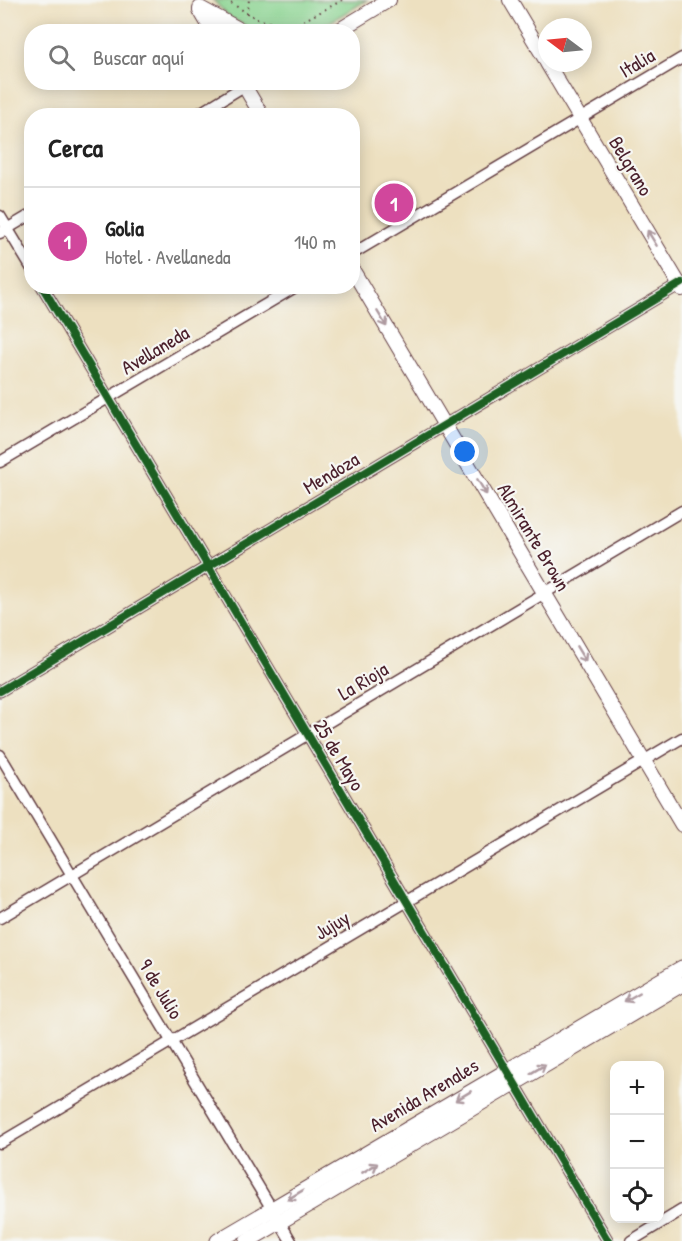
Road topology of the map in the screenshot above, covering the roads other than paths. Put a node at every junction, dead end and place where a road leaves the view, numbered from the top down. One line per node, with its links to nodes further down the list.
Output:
1 (389, 0): 6 (street)
2 (510, 0): 7 (street, Belgrano)
3 (197, 4): 4 (street); 5 (street)
4 (208, 24)
5 (231, 24)
6 (349, 24)
7 (538, 48)
8 (682, 58): 14 (street, Italia)
9 (552, 72): 14 (street, Belgrano)
10 (236, 90): 12 (street)
11 (248, 90): 13 (street)
12 (208, 108)
13 (258, 108)
14 (580, 119): 18 (street); 21 (street, Belgrano, one-way to 14)
15 (0, 216): 17 (street)
16 (24, 219): 17 (street)
17 (4, 231): 19 (street)
18 (360, 249)
19 (24, 258)
20 (360, 282): 25 (street, Almirante Brown, one-way to 25)
21 (681, 285): 25 (street, Mendoza)
22 (47, 294): 24 (street, 25 de Mayo)
23 (284, 294): 24 (street, Avellaneda)
24 (108, 398): 26 (street, Avellaneda); 28 (street, 25 de Mayo)
25 (445, 425): 28 (street, Mendoza); 29 (street, Almirante Brown, one-way to 29)
26 (0, 462)
27 (682, 511): 29 (street, La Rioja)
28 (208, 567): 30 (street, Mendoza); 31 (street, 25 de Mayo)
29 (545, 593): 31 (street, La Rioja); 34 (street, Almirante Brown, one-way to 34)
30 (0, 691)
31 (308, 735): 36 (street, La Rioja); 37 (street, 25 de Mayo)
32 (682, 738): 34 (street, Jujuy)
33 (0, 755): 36 (street, 9 de Julio)
34 (644, 760): 35 (street, Almirante Brown); 37 (street, Jujuy)
35 (682, 825)
36 (72, 875): 38 (street, La Rioja); 41 (street, 9 de Julio)
37 (406, 902): 41 (street, Jujuy); 42 (street, 25 de Mayo)
38 (0, 918)
39 (682, 968): 42 (main road, Avenida Arenales, one-way to 42)
40 (682, 984): 42 (main road, Avenida Arenales, one-way to 40)
41 (171, 1041): 43 (street, Jujuy); 45 (street, 9 de Julio)
42 (510, 1077): 45 (main road, Avenida Arenales); 49 (street, 25 de Mayo)
43 (0, 1143)
44 (682, 1210): 50 (street)
45 (275, 1216): 46 (main road, Avenida Arenales); 47 (main road, Avenida Arenales); 48 (street, 9 de Julio)
46 (218, 1241)
47 (248, 1241)
48 (291, 1241)
49 (608, 1241)
50 (631, 1241)

